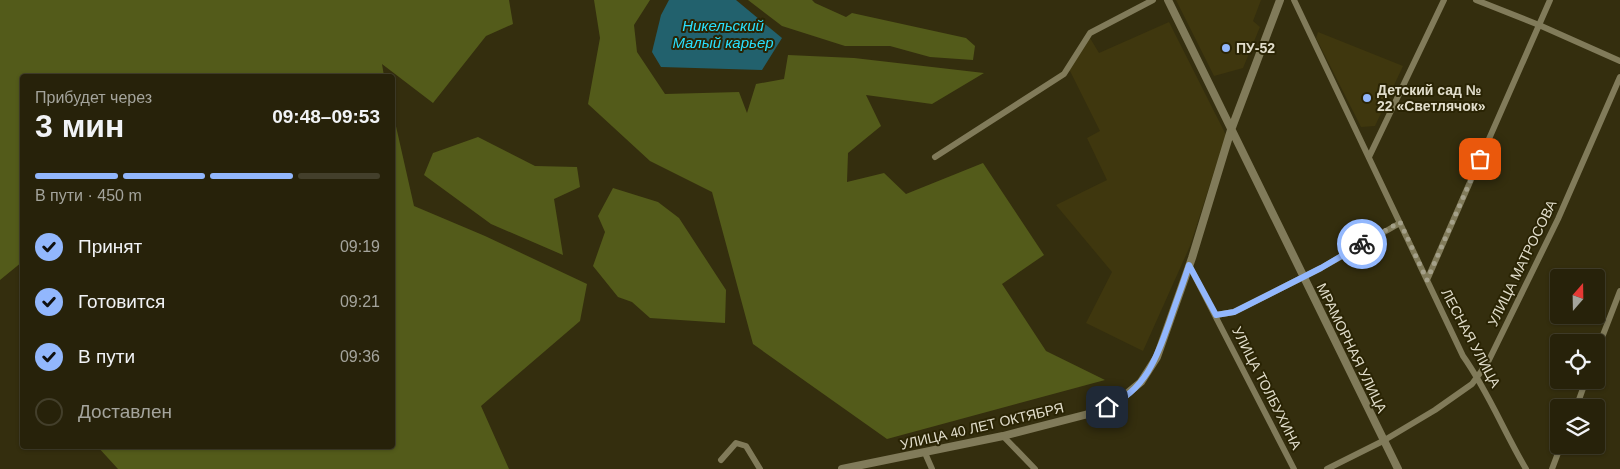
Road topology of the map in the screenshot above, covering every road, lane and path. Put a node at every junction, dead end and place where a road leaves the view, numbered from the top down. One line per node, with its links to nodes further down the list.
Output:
1 (1153, 0): 12 (street)
2 (1168, 0): 11 (street, МРАМОРНАЯ УЛИЦА)
3 (1280, 0): 11 (street, УЛИЦА 40 ЛЕТ ОКТЯБРЯ)
4 (1294, 0): 13 (street, ЛЕСНАЯ УЛИЦА)
5 (1444, 0): 13 (street)
6 (1476, 0): 8 (street)
7 (1550, 0): 8 (street)
8 (1539, 25): 9 (street); 17 (street)
9 (1620, 61)
10 (1620, 77): 21 (street, УЛИЦА МАТРОСОВА)
11 (1231, 130): 15 (street, УЛИЦА 40 ЛЕТ ОКТЯБРЯ); 16 (street, МРАМОРНАЯ УЛИЦА)
12 (935, 157)
13 (1369, 157): 14 (street, ЛЕСНАЯ УЛИЦА)
14 (1400, 222): 16 (street); 17 (street, ЛЕСНАЯ УЛИЦА)
15 (1189, 265): 19 (street, УЛИЦА ТОЛБУХИНА); 22 (street, УЛИЦА 40 ЛЕТ ОКТЯБРЯ)
16 (1303, 276): 19 (street); 23 (street, МРАМОРНАЯ УЛИЦА)
17 (1427, 280): 21 (street, ЛЕСНАЯ УЛИЦА)
18 (1620, 291): 20 (street)
19 (1216, 315): 31 (street, УЛИЦА ТОЛБУХИНА)
20 (1603, 334)
21 (1478, 378): 23 (street, УЛИЦА МАТРОСОВА); 34 (street, ЛЕСНАЯ УЛИЦА)
22 (1003, 436): 24 (street, УЛИЦА 40 ЛЕТ ОКТЯБРЯ); 30 (street)
23 (1383, 441): 32 (street, УЛИЦА МАТРОСОВА); 33 (street, МРАМОРНАЯ УЛИЦА)
24 (925, 453): 28 (street, УЛИЦА 40 ЛЕТ ОКТЯБРЯ); 29 (street)
25 (1558, 454): 35 (street)
26 (721, 460): 27 (street)
27 (760, 469)
28 (842, 469)
29 (932, 469)
30 (1035, 469)
31 (1294, 469)
32 (1327, 469)
33 (1398, 469)
34 (1526, 469)
35 (1552, 469)

